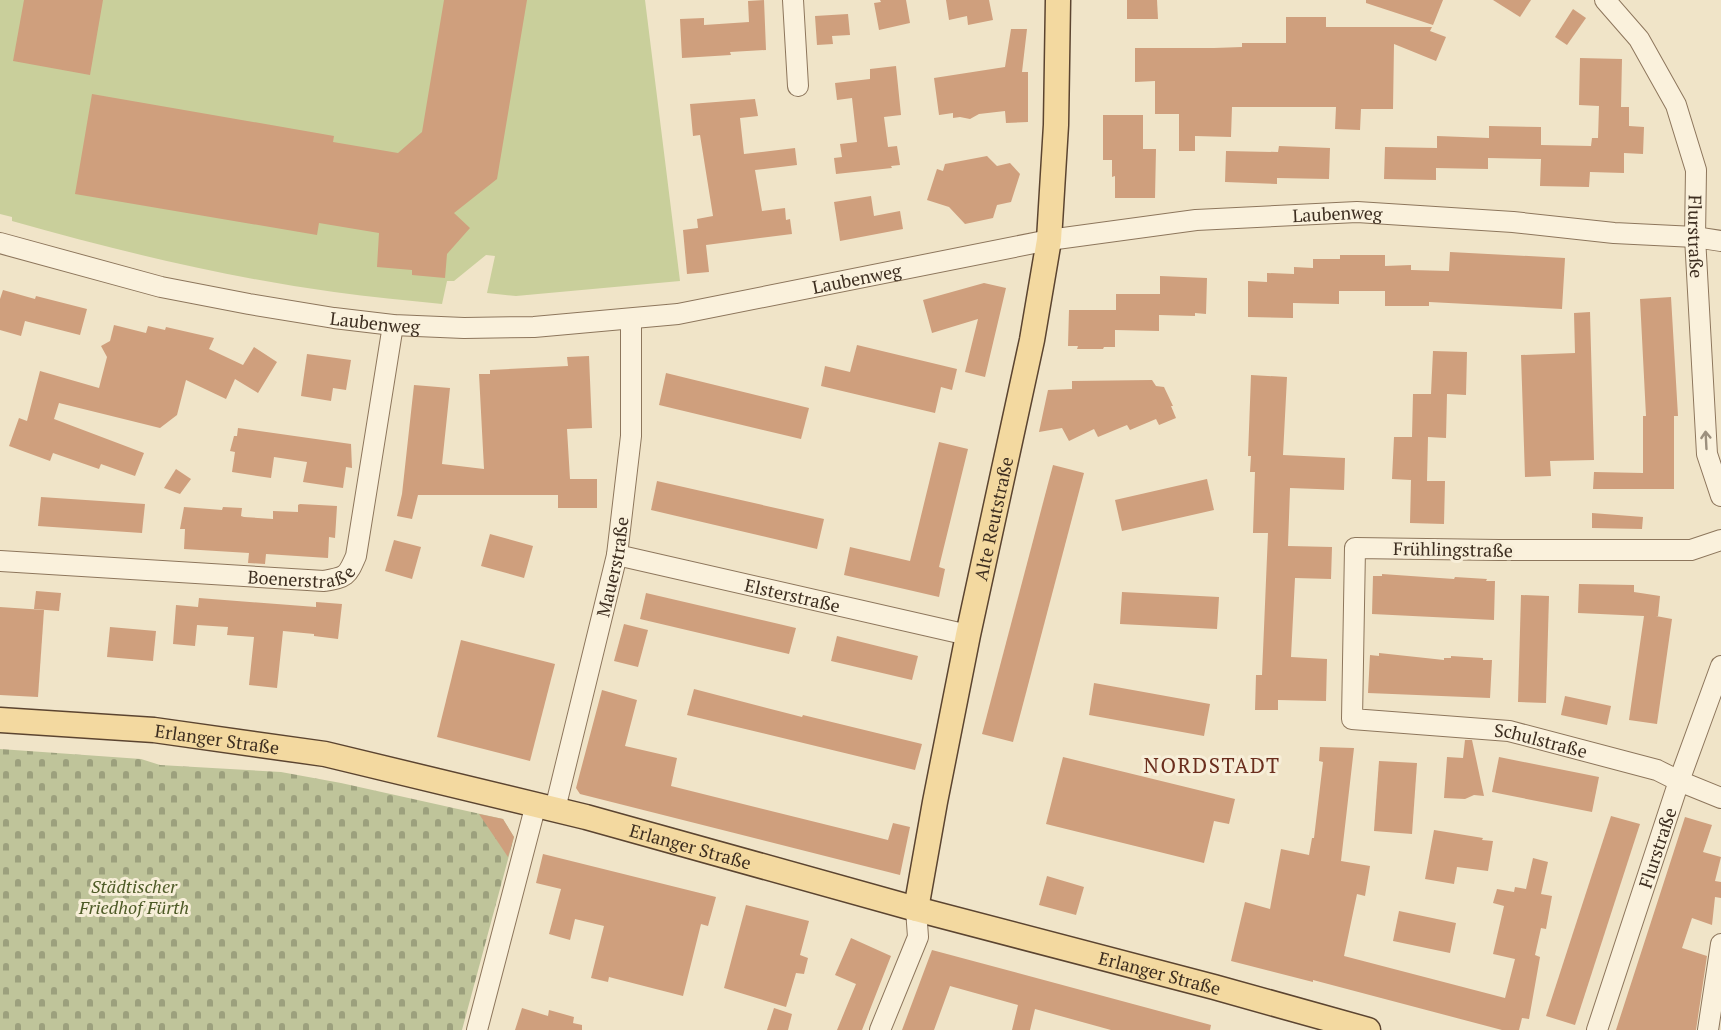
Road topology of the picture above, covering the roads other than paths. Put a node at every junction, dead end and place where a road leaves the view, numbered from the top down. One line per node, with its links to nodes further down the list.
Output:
1 (793, 0): 4 (street)
2 (1058, 0): 6 (main road, Alte Reutstraße)
3 (1605, 0): 5 (street, Flurstraße)
4 (798, 86)
5 (1695, 237): 6 (street, Laubenweg); 7 (street, Laubenweg); 11 (street, Flurstraße, one-way to 5)
6 (1049, 240): 9 (street, Laubenweg); 15 (main road, Alte Reutstraße)
7 (1721, 241)
8 (0, 243): 10 (street, Laubenweg)
9 (631, 319): 10 (street, Laubenweg); 13 (street, Mauerstraße)
10 (393, 325): 14 (street, Boenerstraße)
11 (1721, 496)
12 (1721, 540): 17 (street, Frühlingstraße)
13 (617, 555): 15 (street, Elsterstraße); 21 (street, Mauerstraße)
14 (0, 561)
15 (968, 635): 22 (main road, Alte Reutstraße)
16 (1721, 666): 19 (street, Flurstraße)
17 (1352, 719): 19 (street, Schulstraße)
18 (0, 720): 21 (main road, Erlanger Straße)
19 (1679, 781): 20 (street, Schulstraße); 27 (street, Flurstraße)
20 (1721, 798)
21 (546, 807): 22 (main road, Erlanger Straße); 24 (street, Mauerstraße)
22 (916, 909): 25 (street, Alte Reutstraße); 26 (main road, Erlanger Straße)
23 (1721, 944): 28 (street)
24 (477, 1030)
25 (880, 1030)
26 (1368, 1030)
27 (1597, 1030)
28 (1708, 1030)

